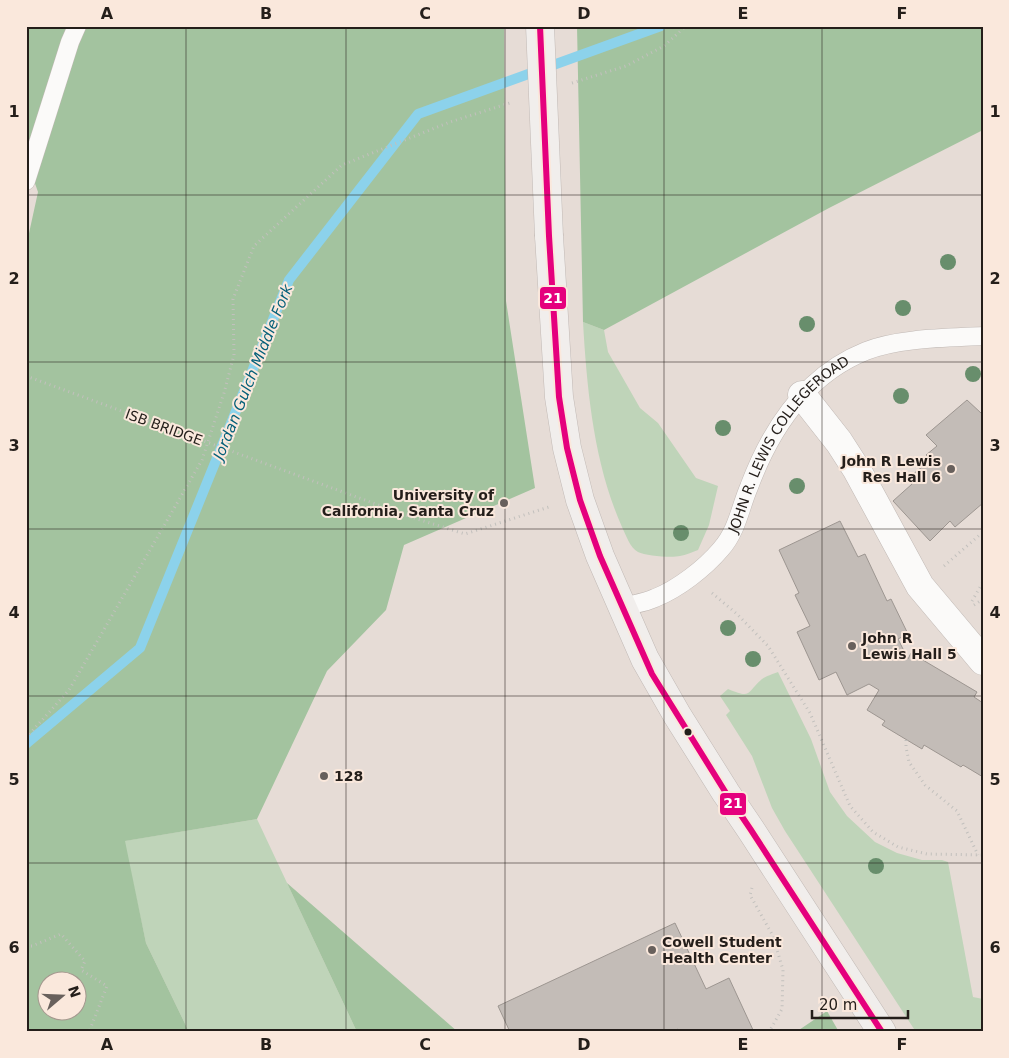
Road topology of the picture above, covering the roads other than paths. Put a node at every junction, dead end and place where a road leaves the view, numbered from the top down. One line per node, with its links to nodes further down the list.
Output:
1 (78, 26): 3 (lane)
2 (540, 26): 6 (main road, bridge)
3 (26, 181)
4 (983, 336): 5 (lane, JOHN R. LEWIS COLLEGEROAD)
5 (802, 395): 6 (lane, JOHN R. LEWIS COLLEGEROAD); 7 (street)
6 (622, 608): 8 (main road)
7 (983, 661)
8 (882, 1032)

